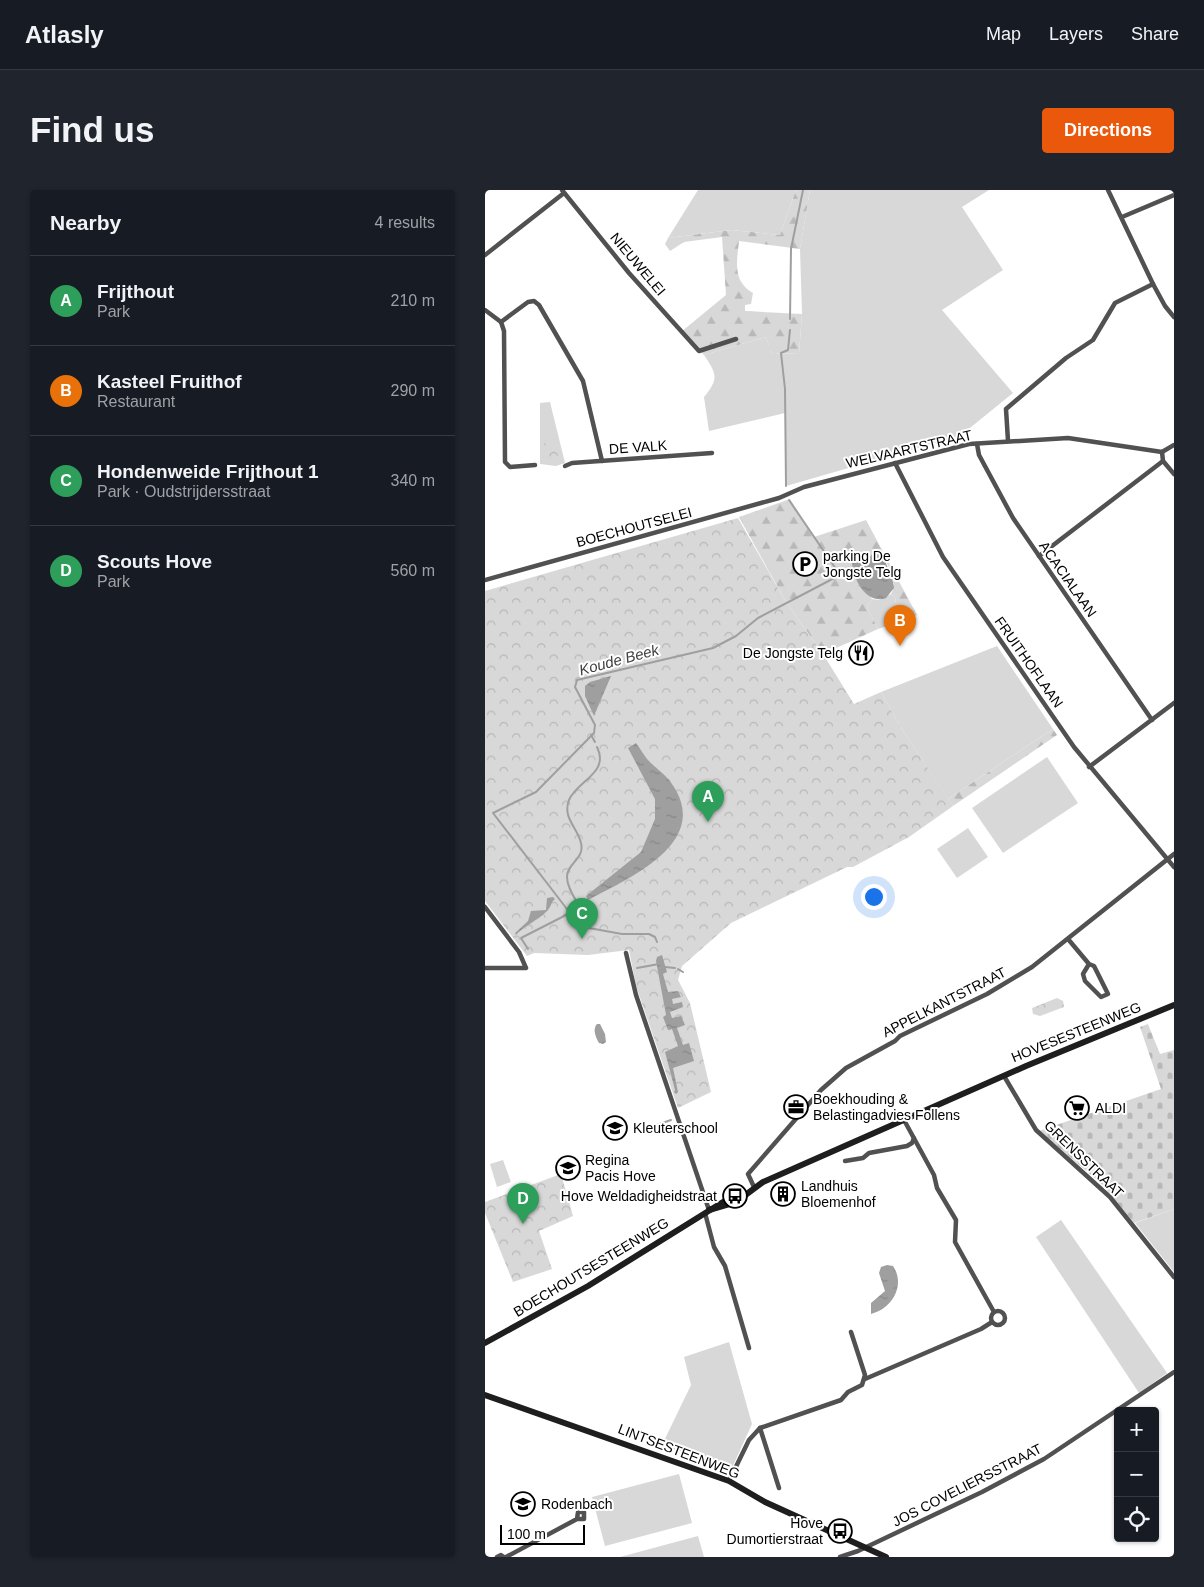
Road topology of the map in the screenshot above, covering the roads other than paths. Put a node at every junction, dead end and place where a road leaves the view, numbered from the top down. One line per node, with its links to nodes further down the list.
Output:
1 (1108, 190): 4 (street)
2 (563, 192): 5 (street); 10 (street, NIEUWELEI)
3 (1174, 195): 4 (street)
4 (1122, 217): 6 (street)
5 (485, 255)
6 (1153, 284): 8 (street); 11 (street)
7 (485, 310): 9 (street)
8 (1174, 317)
9 (501, 322): 16 (street); 19 (street)
10 (736, 339)
11 (1008, 441): 12 (street, WELVAARTSTRAAT); 14 (street, WELVAARTSTRAAT)
12 (977, 444): 18 (street, WELVAARTSTRAAT); 23 (street, ACACIALAAN)
13 (1174, 444): 14 (street)
14 (1162, 452): 17 (street)
15 (712, 453): 16 (street, DE VALK)
16 (603, 461): 20 (street, DE VALK)
17 (1163, 461): 21 (street); 23 (street)
18 (895, 463): 22 (street, WELVAARTSTRAAT); 27 (street, FRUITHOFLAAN)
19 (535, 465)
20 (565, 466)
21 (1174, 474)
22 (788, 494): 24 (street, BOECHOUTSELEI)
23 (1039, 556): 26 (street, ACACIALAAN)
24 (485, 580)
25 (1174, 703): 26 (street)
26 (1152, 720): 27 (street)
27 (1089, 767): 29 (street, FRUITHOFLAAN)
28 (1174, 854): 29 (street, APPELKANTSTRAAT)
29 (1169, 859): 30 (street, FRUITHOFLAAN); 32 (street, APPELKANTSTRAAT)
30 (1174, 867)
31 (485, 907): 35 (street)
32 (1069, 939): 34 (street); 42 (street, APPELKANTSTRAAT)
33 (626, 953): 43 (street)
34 (1089, 964): 34 (street)
35 (485, 968)
36 (1174, 1005): 37 (street, HOVESESTEENWEG)
37 (1004, 1076): 38 (street, HOVESESTEENWEG); 44 (street, GRENSSTRAAT)
38 (989, 1083): 39 (street, BOECHOUTSESTEENWEG)
39 (904, 1120): 40 (street); 42 (street, BOECHOUTSESTEENWEG)
40 (913, 1138): 41 (street); 45 (street)
41 (845, 1161)
42 (753, 1188): 43 (street, BOECHOUTSESTEENWEG)
43 (707, 1212): 48 (street, BOECHOUTSESTEENWEG); 49 (street)
44 (1174, 1277)
45 (994, 1312): 46 (street); 46 (street)
46 (992, 1322): 51 (street)
47 (851, 1332): 51 (street)
48 (485, 1343)
49 (749, 1348)
50 (1174, 1372): 57 (street, JOS COVELIERSSTRAAT)
51 (865, 1379): 53 (street)
52 (485, 1395): 54 (street, LINTSESTEENWEG)
53 (760, 1428): 54 (street); 55 (street)
54 (729, 1481): 57 (street, LINTSESTEENWEG)
55 (779, 1488)
56 (577, 1519): 60 (street)
57 (867, 1547): 61 (street, JOS COVELIERSSTRAAT); 62 (street, LINTSESTEENWEG)
58 (490, 1556): 59 (street)
59 (496, 1557): 60 (street)
60 (505, 1557)
61 (840, 1557)
62 (886, 1557)

